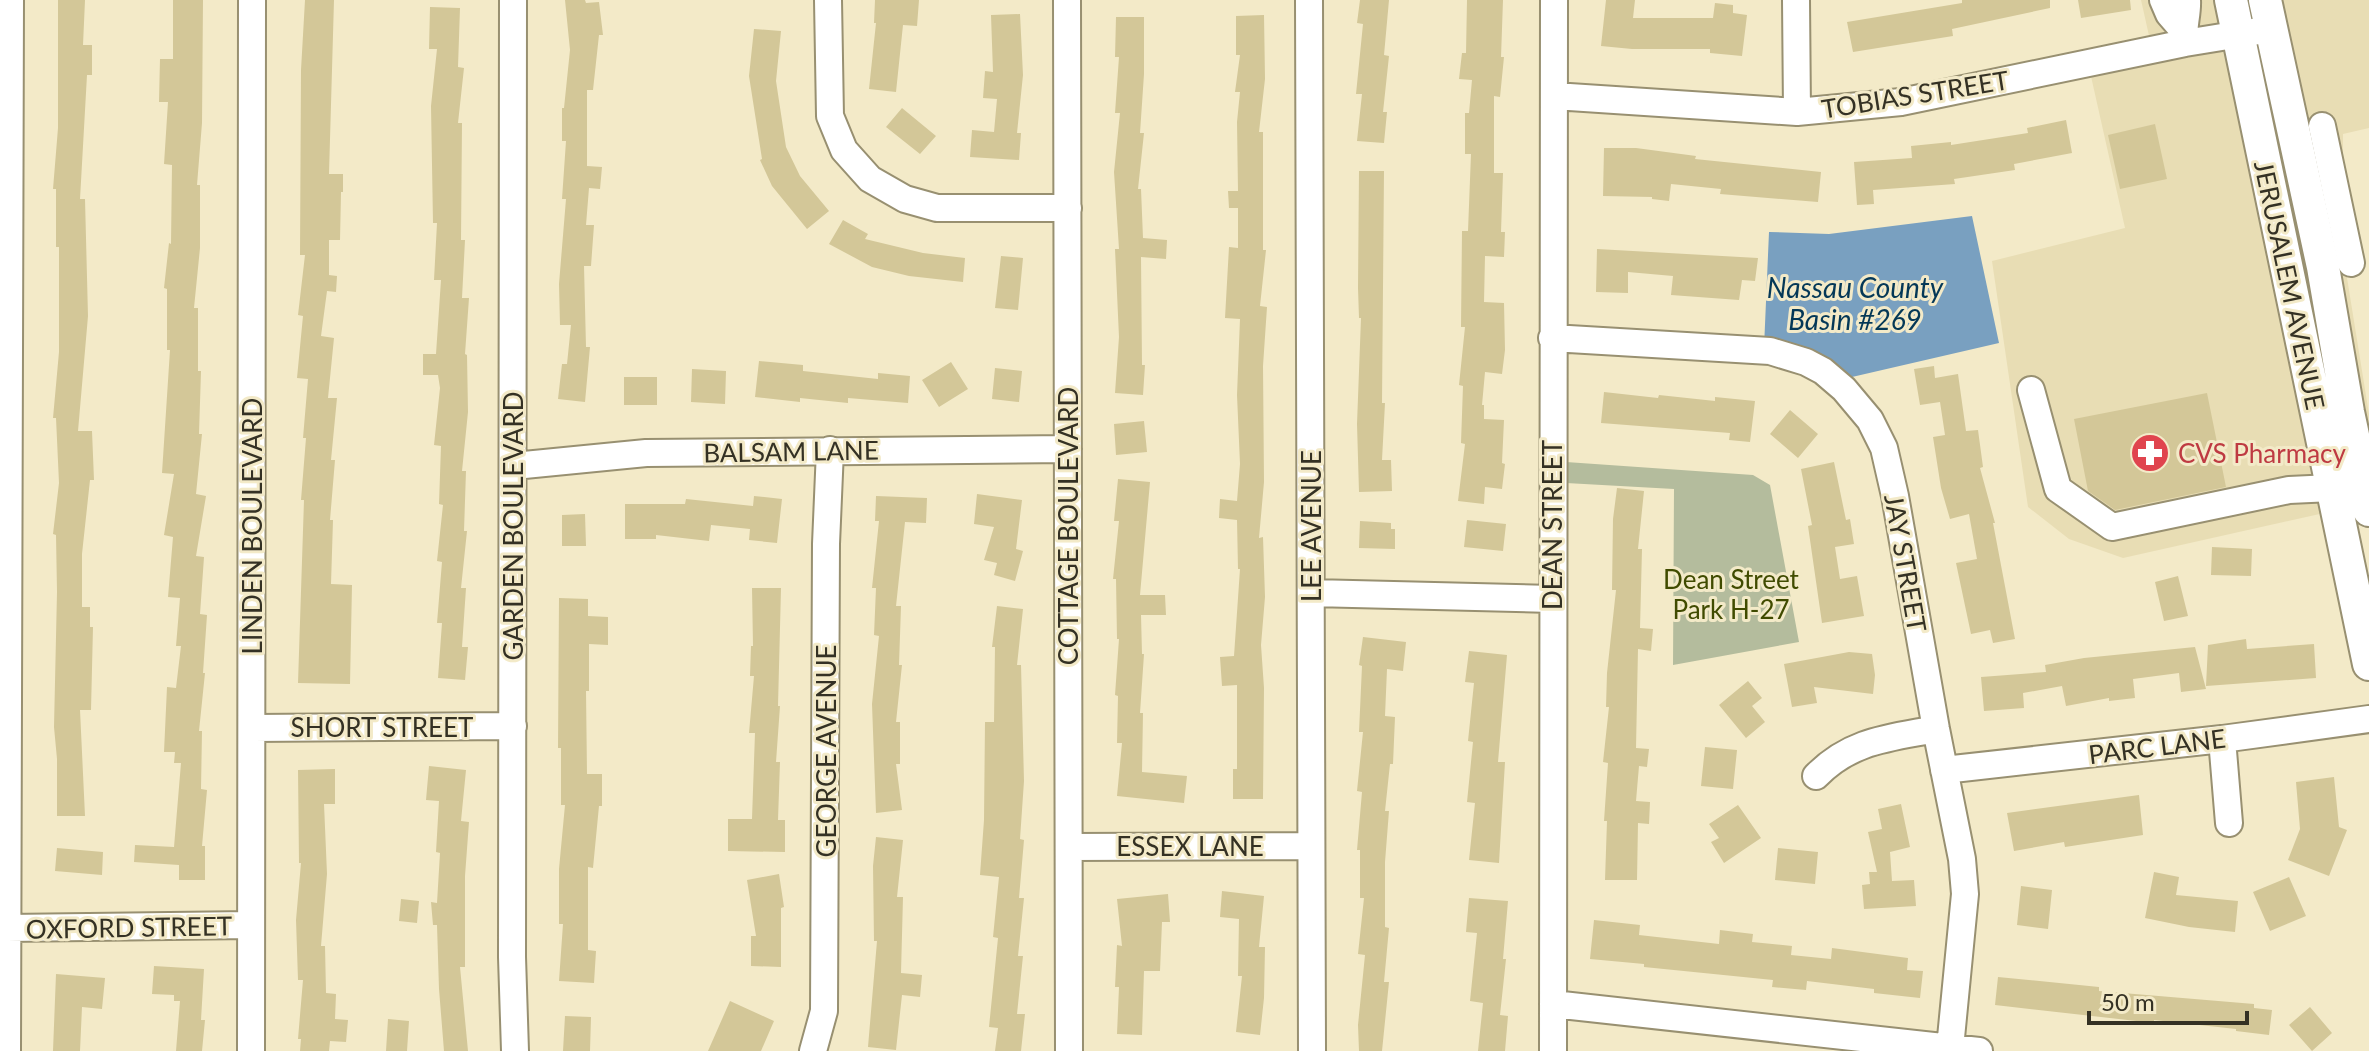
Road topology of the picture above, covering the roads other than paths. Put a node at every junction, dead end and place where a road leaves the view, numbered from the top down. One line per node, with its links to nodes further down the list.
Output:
1 (10, 0): 18 (street)
2 (252, 0): 33 (street, LINDEN BOULEVARD)
3 (513, 0): 25 (street, GARDEN BOULEVARD)
4 (828, 0): 19 (street)
5 (1067, 0): 19 (street, COTTAGE BOULEVARD)
6 (1309, 0): 28 (street, LEE AVENUE)
7 (1554, 0): 15 (street, DEAN STREET)
8 (1796, 0): 16 (street)
9 (2163, 0): 14 (street)
10 (2187, 0): 14 (street)
11 (2231, 0): 13 (main road, JERUSALEM AVENUE)
12 (2268, 14): 13 (street, TOBIAS STREET); 20 (main road, JERUSALEM AVENUE)
13 (2238, 35): 14 (street, TOBIAS STREET); 26 (main road, JERUSALEM AVENUE)
14 (2184, 36): 16 (street, TOBIAS STREET)
15 (1554, 96): 16 (street, TOBIAS STREET); 21 (street, DEAN STREET)
16 (1797, 112)
17 (2322, 126): 20 (street, JERUSALEM AVENUE)
18 (5, 131): 42 (street)
19 (1068, 208): 23 (street, COTTAGE BOULEVARD)
20 (2348, 263): 27 (main road, JERUSALEM AVENUE)
21 (1552, 338): 29 (street, DEAN STREET); 34 (street, JAY STREET)
22 (2031, 390): 26 (street)
23 (1068, 449): 24 (street, BALSAM LANE); 40 (street, COTTAGE BOULEVARD)
24 (830, 450): 25 (street, BALSAM LANE); 49 (street, GEORGE AVENUE)
25 (514, 466): 32 (street, GARDEN BOULEVARD)
26 (2332, 488): 30 (main road, JERUSALEM AVENUE)
27 (2369, 510)
28 (1312, 593): 29 (street); 39 (street, LEE AVENUE)
29 (1552, 599): 43 (street, DEAN STREET)
30 (2369, 664)
31 (2369, 719): 35 (street, PARC LANE)
32 (513, 726): 33 (street, SHORT STREET); 48 (street, GARDEN BOULEVARD)
33 (252, 728): 41 (street, LINDEN BOULEVARD)
34 (1936, 729): 36 (street, JAY STREET); 37 (street)
35 (2222, 739): 36 (street, PARC LANE); 38 (street)
36 (1944, 770): 45 (street, JAY STREET)
37 (1816, 776)
38 (2229, 823)
39 (1310, 846): 40 (street, ESSEX LANE); 51 (street, LEE AVENUE)
40 (1070, 847): 50 (street, COTTAGE BOULEVARD)
41 (251, 925): 42 (street, OXFORD STREET); 47 (street, LINDEN BOULEVARD)
42 (7, 928): 44 (street)
43 (1553, 1004): 45 (street); 52 (street, DEAN STREET)
44 (4, 1017): 46 (street)
45 (1950, 1048): 53 (street)
46 (7, 1051)
47 (251, 1051)
48 (515, 1051)
49 (813, 1051)
50 (1069, 1051)
51 (1312, 1051)
52 (1553, 1051)
53 (1979, 1051)

